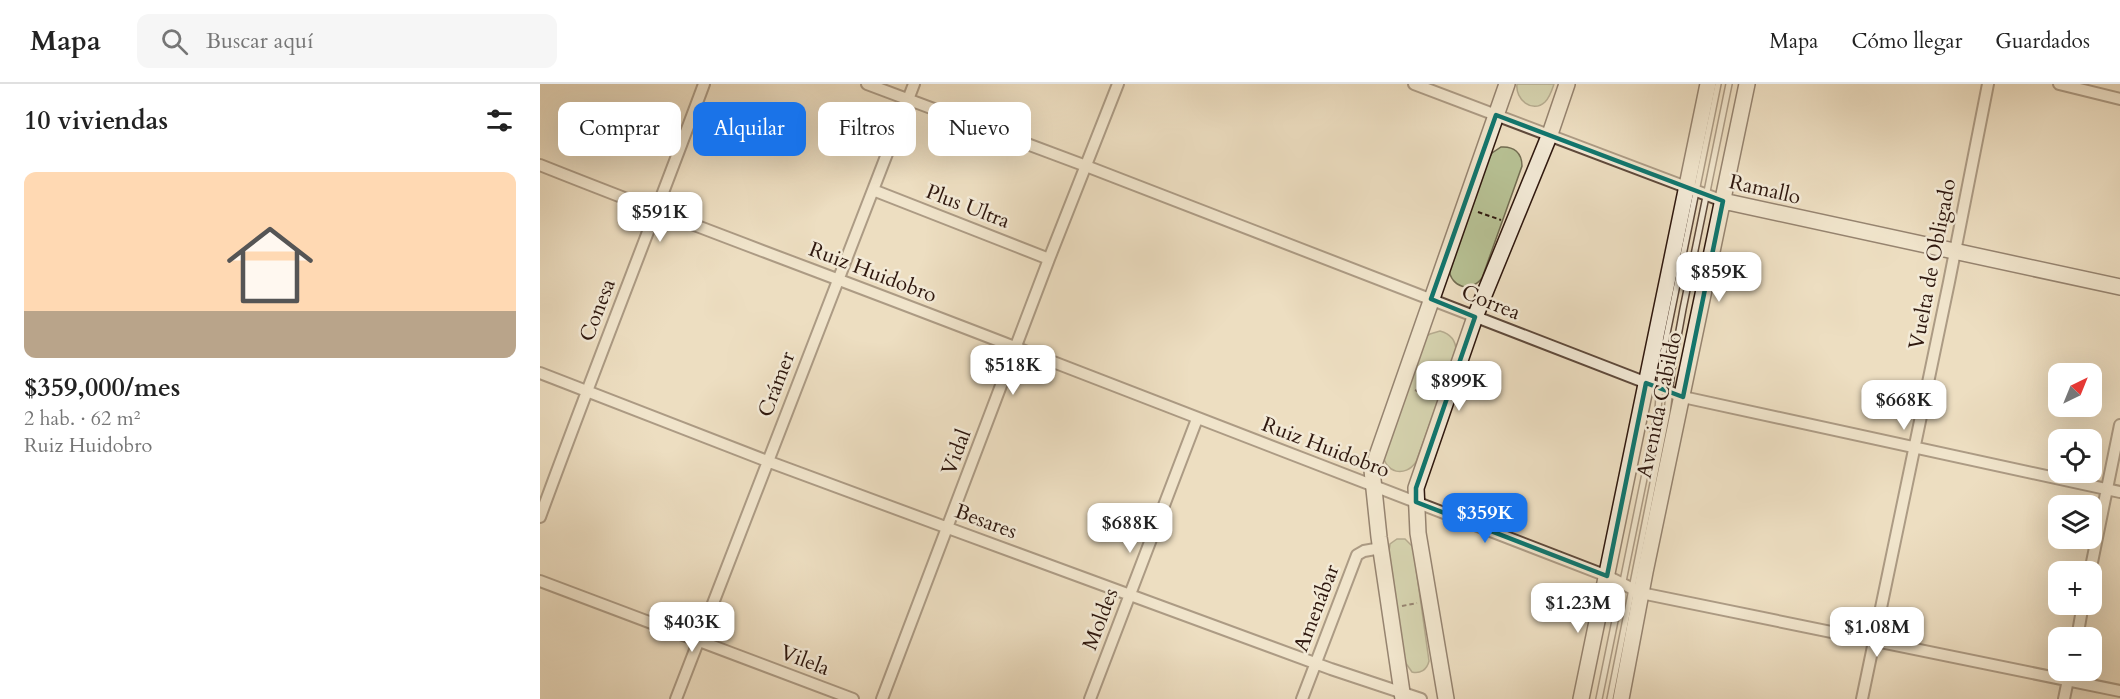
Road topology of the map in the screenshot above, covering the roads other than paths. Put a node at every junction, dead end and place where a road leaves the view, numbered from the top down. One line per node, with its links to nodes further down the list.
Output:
1 (704, 84): 23 (street, Conesa)
2 (867, 84): 15 (street, Correa)
3 (914, 84): 15 (street, Crámer)
4 (1118, 84): 19 (street, Vidal)
5 (1414, 84): 16 (street, Ramallo)
6 (1507, 84): 16 (street)
7 (1567, 84): 17 (street)
8 (1708, 84): 21 (street, Avenida Cabildo)
9 (1718, 84): 21 (lane)
10 (1729, 84): 21 (lane)
11 (1747, 84): 22 (street, Avenida Cabildo)
12 (1988, 84): 24 (street, Vuelta de Obligado)
13 (2059, 84): 14 (street)
14 (2120, 99)
15 (908, 100): 19 (street, Correa); 20 (street, Crámer)
16 (1496, 115): 17 (street, Ramallo); 28 (street)
17 (1550, 134): 21 (street, Ramallo); 29 (street)
18 (540, 165): 23 (street, Ruiz Huidobro)
19 (1086, 166): 25 (street, Vidal); 28 (street, Correa)
20 (873, 190): 25 (street, Plus Ultra); 26 (street, Crámer)
21 (1696, 192): 22 (street, Ramallo); 33 (street, Avenida Cabildo); 33 (lane)
22 (1723, 201): 24 (street, Ramallo); 33 (street, Avenida Cabildo)
23 (657, 212): 26 (street, Ruiz Huidobro); 32 (street, Conesa)
24 (1956, 251): 27 (street, Ramallo); 36 (street, Vuelta de Obligado)
25 (1049, 259): 30 (street, Vidal)
26 (837, 280): 30 (street, Ruiz Huidobro); 37 (street, Crámer)
27 (2120, 287)
28 (1431, 299): 29 (street, Correa); 38 (street)
29 (1475, 318): 33 (street, Correa); 41 (street)
30 (1016, 347): 34 (street, Ruiz Huidobro); 43 (street, Vidal)
31 (540, 373): 32 (street, Besares)
32 (586, 390): 37 (street, Besares); 42 (street, Conesa)
33 (1664, 390): 36 (street, Correa); 46 (street, Avenida Cabildo); 48 (street, Avenida Cabildo); 48 (lane)
34 (1197, 419): 38 (street, Ruiz Huidobro); 49 (street, Moldes)
35 (2120, 425): 39 (street)
36 (1914, 447): 39 (street, Correa); 51 (street, Vuelta de Obligado)
37 (767, 461): 43 (street, Besares); 50 (street, Crámer)
38 (1373, 487): 41 (street, Ruiz Huidobro); 44 (street)
39 (2107, 489): 40 (street, Correa); 45 (street)
40 (2120, 492)
41 (1416, 502): 46 (street, Ruiz Huidobro); 64 (street)
42 (540, 517)
43 (948, 528): 49 (street, Besares); 60 (street, Vidal)
44 (1381, 548): 52 (street, Amenábar); 57 (street)
45 (2092, 561)
46 (1607, 576): 48 (street, Ruiz Huidobro); 65 (street, Avenida Cabildo)
47 (540, 581): 50 (street, Vilela)
48 (1632, 588): 51 (street, Ruiz Huidobro); 66 (lane); 67 (lane); 68 (street, Avenida Cabildo)
49 (1130, 594): 52 (street, Besares); 61 (street, Moldes)
50 (699, 640): 58 (street, Crámer); 59 (street, Vilela)
51 (1873, 642): 53 (street, Ruiz Huidobro); 69 (street, Vuelta de Obligado)
52 (1316, 663): 57 (street, Besares); 62 (street, Amenábar)
53 (2048, 671)
54 (2068, 681): 70 (street)
55 (2088, 681): 56 (street, Ruiz Huidobro)
56 (2120, 691)
57 (1402, 695): 63 (street, Besares)
58 (676, 699)
59 (853, 699)
60 (882, 699)
61 (1090, 699)
62 (1302, 699)
63 (1421, 699)
64 (1446, 699)
65 (1581, 699)
66 (1599, 699)
67 (1610, 699)
68 (1621, 699)
69 (1862, 699)
70 (2064, 699)

